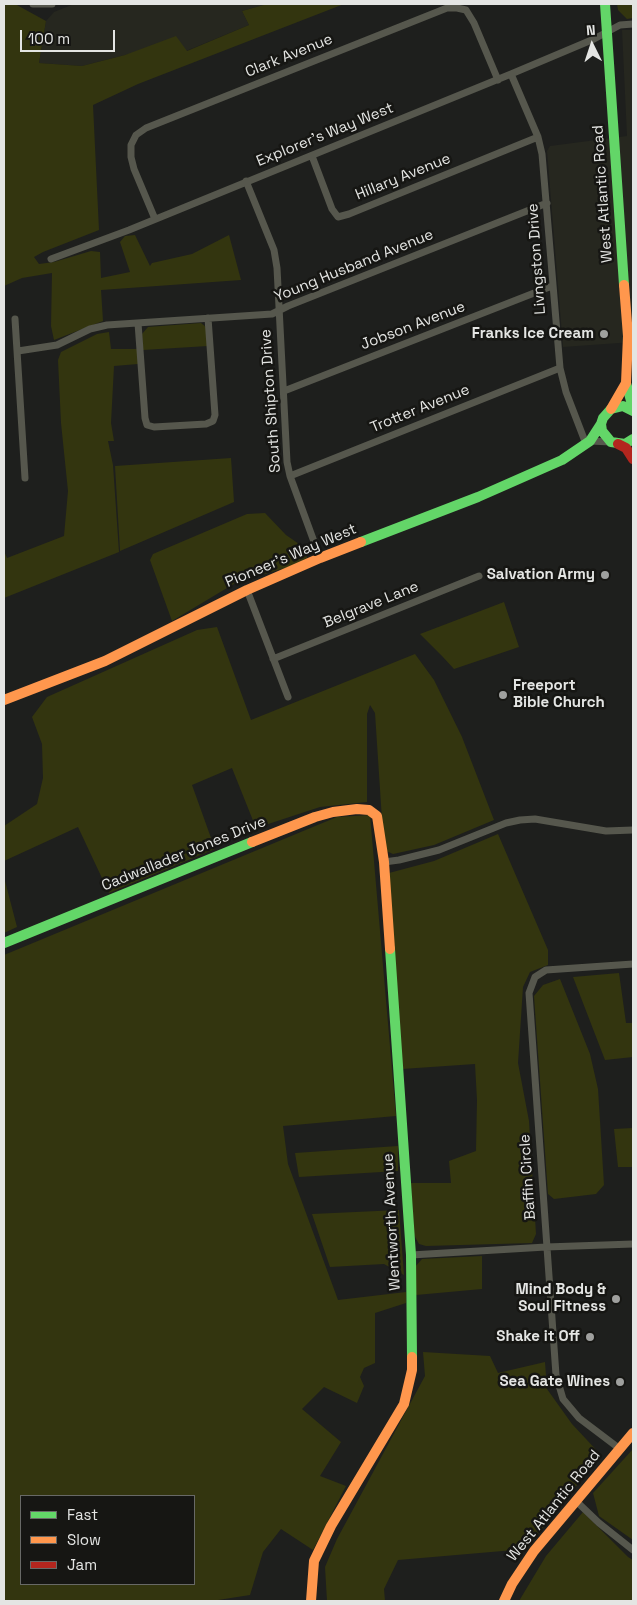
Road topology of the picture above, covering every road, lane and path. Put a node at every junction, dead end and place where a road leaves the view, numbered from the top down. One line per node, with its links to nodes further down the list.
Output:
1 (33, 4): 2 (street)
2 (52, 4)
3 (605, 4): 5 (street, West Atlantic Road)
4 (633, 24): 5 (street, Explorer's Way West)
5 (607, 31): 6 (street, Explorer's Way West); 21 (street, West Atlantic Road)
6 (511, 74): 7 (street, Explorer's Way West); 8 (street, Livngston Drive)
7 (498, 80): 9 (street, Explorer's Way West); 12 (street, Clark Avenue)
8 (538, 137): 9 (street, Hillary Avenue); 11 (street, Livngston Drive)
9 (312, 156): 10 (street, Explorer's Way West)
10 (246, 181): 12 (street, Explorer's Way West); 15 (street, South Shipton Drive)
11 (547, 203): 14 (street, Livngston Drive); 15 (street, Young Husband Avenue)
12 (155, 219): 13 (street, Explorer's Way West)
13 (51, 259)
14 (552, 286): 20 (street, Livngston Drive); 22 (street, Jobson Avenue)
15 (279, 310): 17 (street, Young Husband Avenue); 22 (street, South Shipton Drive)
16 (16, 318): 19 (street)
17 (208, 318): 18 (street, Young Husband Avenue); 18 (street)
18 (138, 323): 19 (street, Young Husband Avenue)
19 (18, 351): 31 (street)
20 (560, 368): 27 (street, Livngston Drive); 30 (street, Trotter Avenue)
21 (626, 383): 23 (street, West Atlantic Road); 24 (street, West Atlantic Road)
22 (284, 391): 30 (street, South Shipton Drive)
23 (611, 409): 24 (street); 25 (street, West Atlantic Road)
24 (633, 410)
25 (601, 424): 27 (street, Pioneer's Way West); 28 (street)
26 (633, 439): 28 (street)
27 (588, 443): 28 (street); 32 (street, Pioneer's Way West)
28 (614, 443): 29 (street)
29 (633, 459)
30 (290, 476): 32 (street, South Shipton Drive)
31 (25, 478)
32 (320, 558): 34 (street, Pioneer's Way West)
33 (479, 576): 35 (street, Belgrave Lane)
34 (247, 590): 35 (street); 37 (street, Pioneer's Way West)
35 (273, 659): 36 (street)
36 (288, 697)
37 (4, 700)
38 (377, 816): 40 (street, Wentworth Avenue); 41 (street, Cadwallader Jones Drive)
39 (633, 830): 40 (street)
40 (384, 862): 45 (street, Wentworth Avenue)
41 (4, 943)
42 (633, 964): 44 (street, Baffin Circle)
43 (633, 1244): 44 (street)
44 (546, 1247): 45 (street); 47 (street, Baffin Circle)
45 (411, 1255): 50 (street, Wentworth Avenue)
46 (633, 1433): 47 (street, West Atlantic Road)
47 (620, 1450): 48 (street, West Atlantic Road)
48 (576, 1501): 49 (street); 51 (street, West Atlantic Road)
49 (633, 1550)
50 (311, 1601)
51 (504, 1601)

